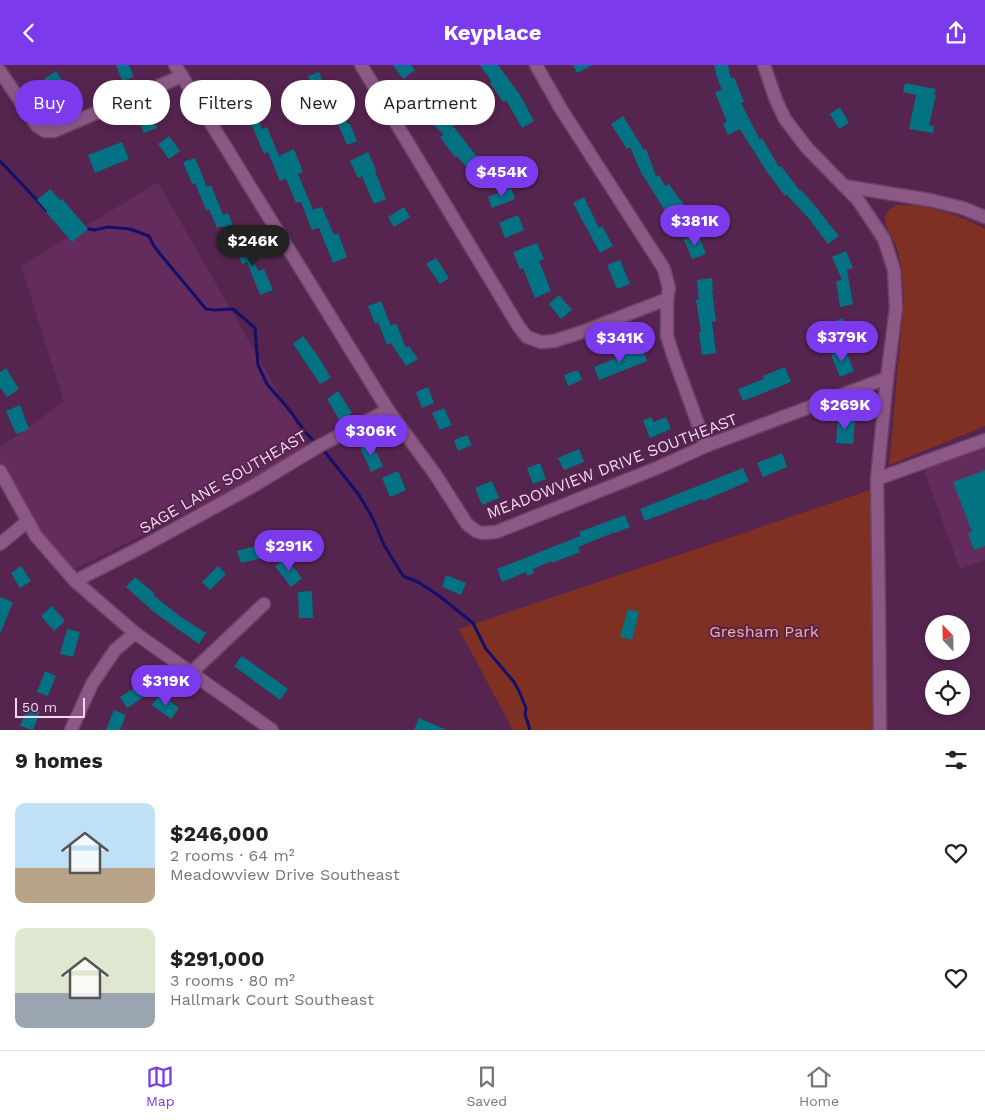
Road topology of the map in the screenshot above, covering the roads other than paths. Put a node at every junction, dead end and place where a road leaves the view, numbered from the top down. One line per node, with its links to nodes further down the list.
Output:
1 (361, 65): 8 (street)
2 (536, 65): 8 (street)
3 (764, 65): 6 (street)
4 (0, 71): 5 (street)
5 (178, 71): 10 (street, MEADOWVIEW DRIVE SOUTHEAST)
6 (844, 186): 7 (street); 9 (street)
7 (985, 217)
8 (667, 301): 12 (street)
9 (887, 379): 12 (street, MEADOWVIEW DRIVE SOUTHEAST); 14 (street)
10 (388, 411): 12 (street, MEADOWVIEW DRIVE SOUTHEAST); 17 (street, SAGE LANE SOUTHEAST)
11 (985, 440): 14 (street)
12 (706, 446)
13 (0, 471): 15 (street)
14 (876, 479): 23 (street)
15 (28, 521): 16 (street); 17 (street)
16 (0, 544)
17 (74, 581): 19 (street)
18 (264, 604): 20 (street)
19 (135, 633): 20 (street); 21 (street)
20 (191, 673): 22 (street)
21 (71, 730)
22 (272, 730)
23 (880, 730)

